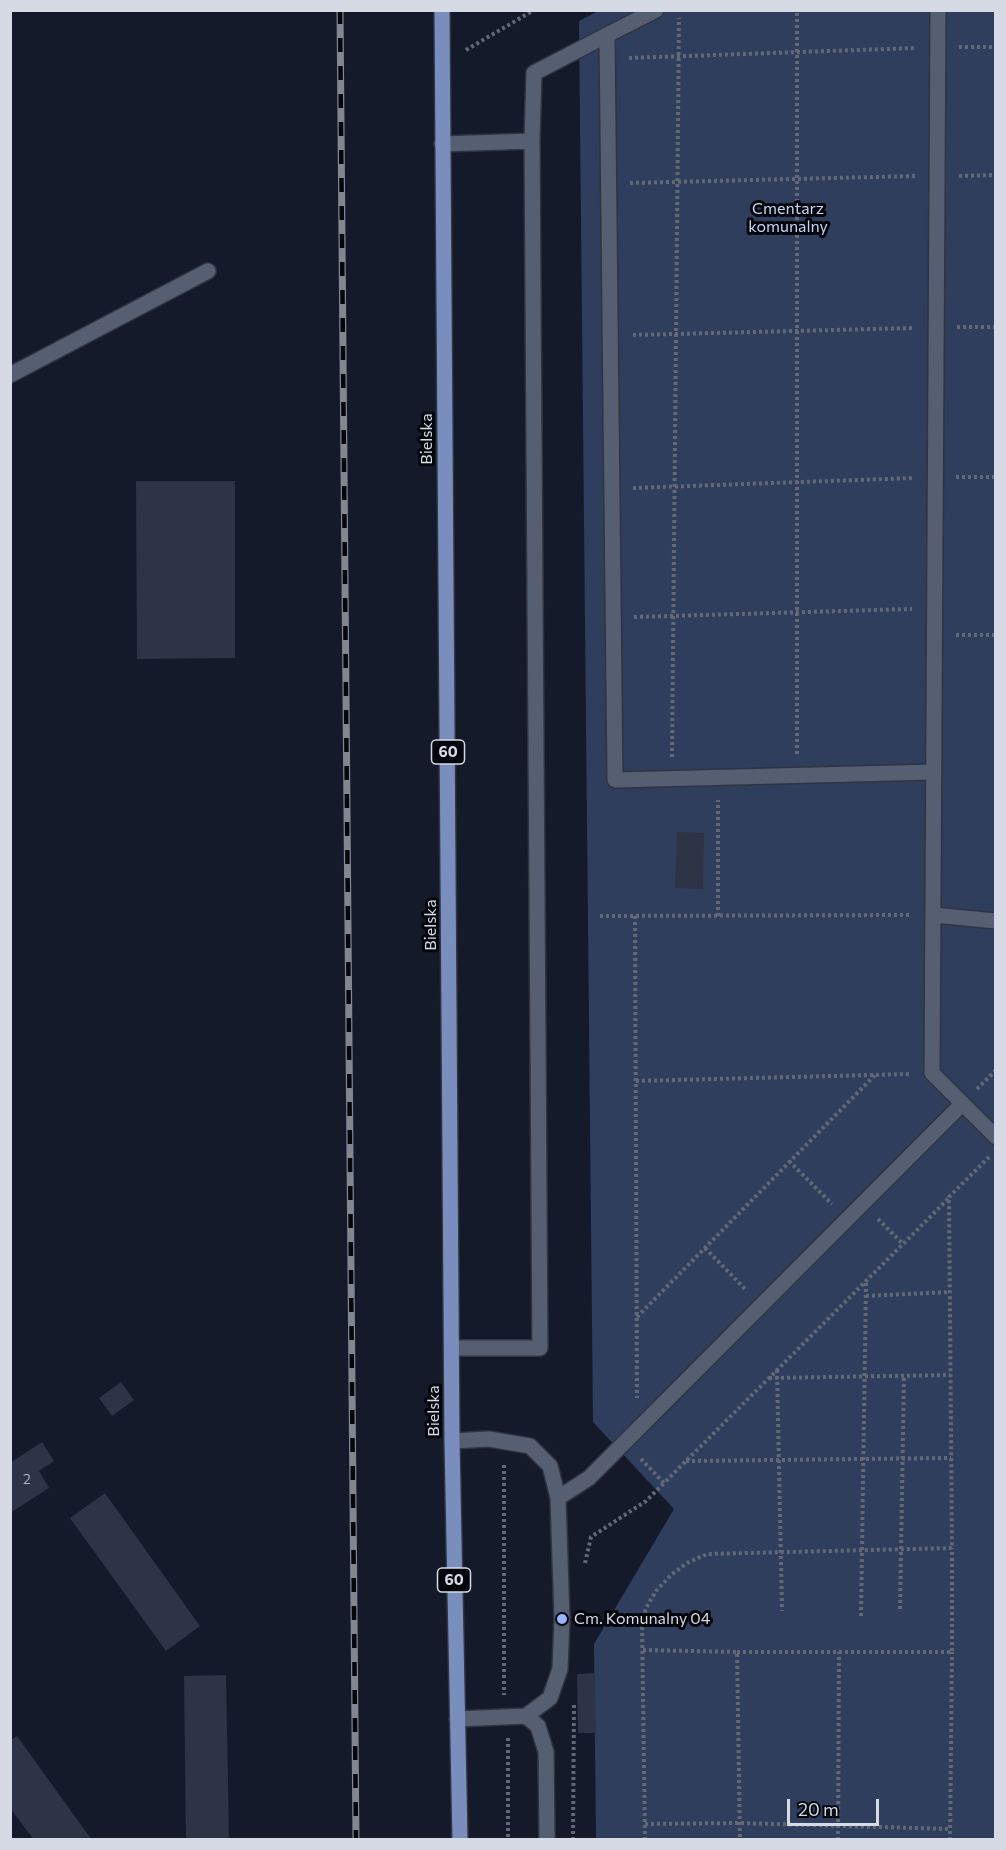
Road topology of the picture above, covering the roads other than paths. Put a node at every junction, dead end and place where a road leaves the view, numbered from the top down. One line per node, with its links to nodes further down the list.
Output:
1 (442, 10): 6 (main road, Bielska / 60)
2 (656, 10): 4 (lane)
3 (938, 10): 9 (lane)
4 (608, 36): 5 (lane); 9 (lane)
5 (532, 141): 6 (lane); 14 (lane)
6 (442, 144): 14 (main road, Bielska / 60)
7 (208, 271): 8 (lane)
8 (10, 375)
9 (934, 772): 10 (lane)
10 (933, 915): 11 (lane); 12 (lane)
11 (996, 921)
12 (962, 1104): 13 (lane); 16 (lane)
13 (996, 1137)
14 (453, 1348): 15 (main road, Bielska / 60)
15 (452, 1441): 16 (lane); 18 (main road, Bielska / 60)
16 (558, 1498): 17 (lane)
17 (526, 1716): 18 (lane); 20 (lane)
18 (457, 1719): 19 (main road, Bielska / 60)
19 (460, 1839)
20 (547, 1839)

